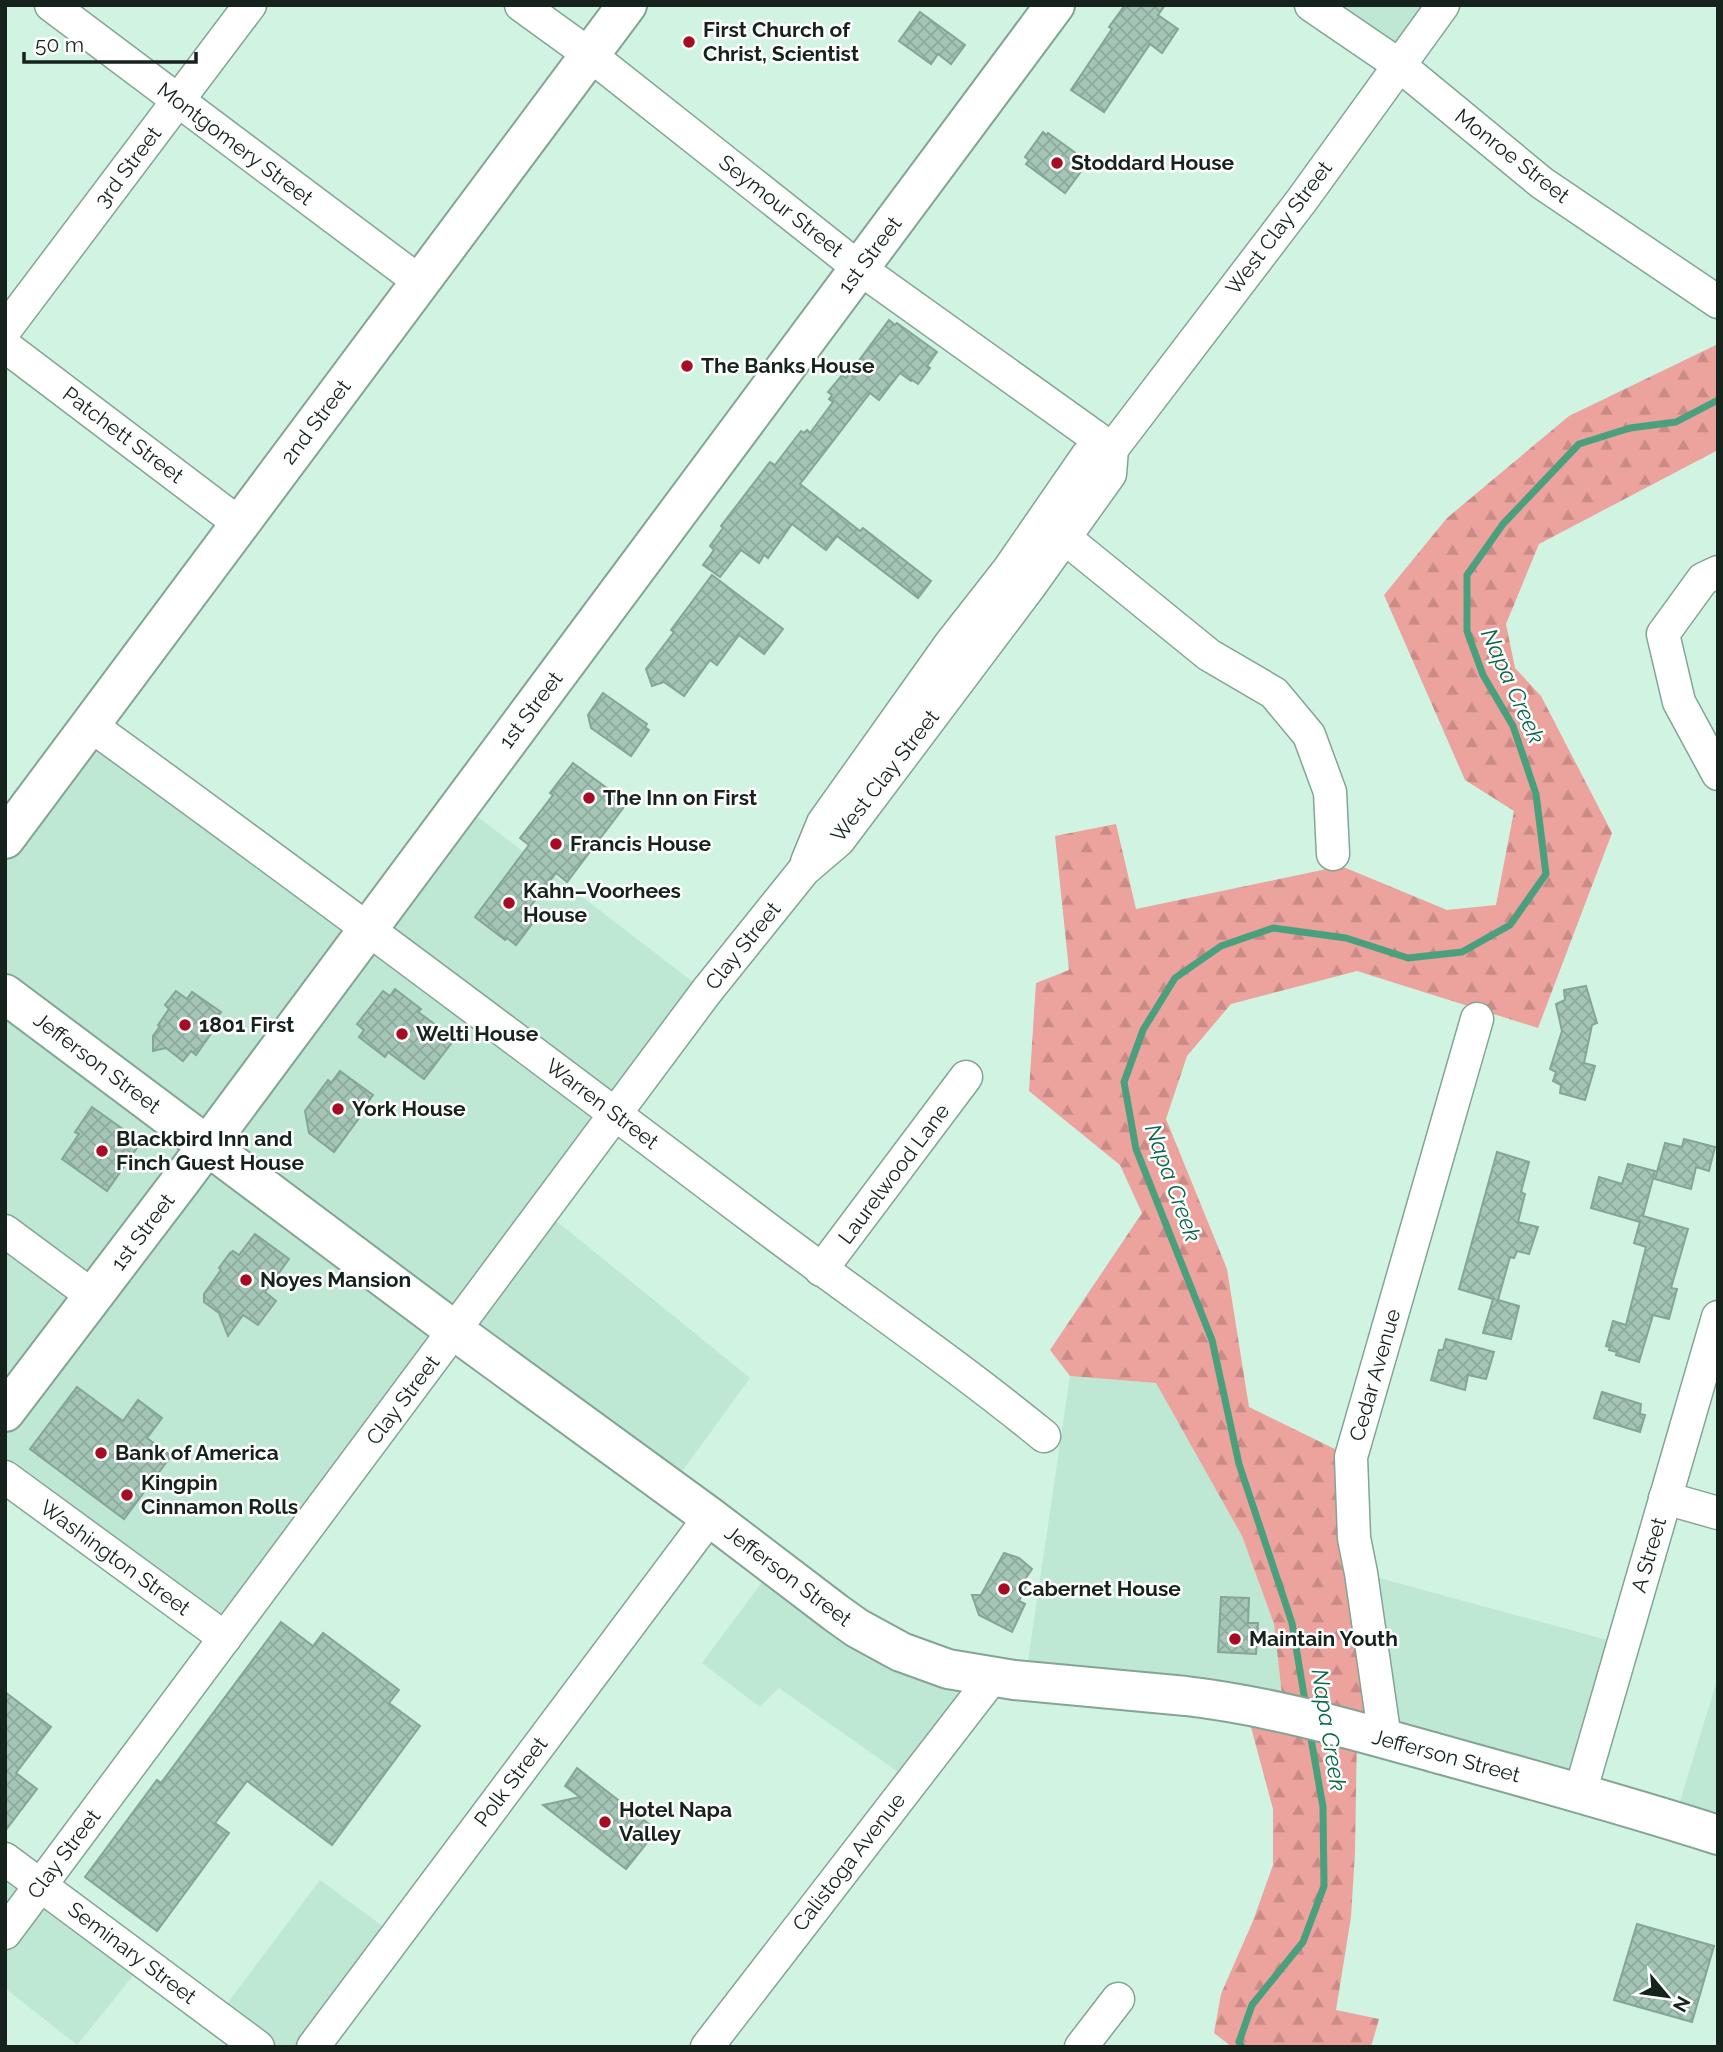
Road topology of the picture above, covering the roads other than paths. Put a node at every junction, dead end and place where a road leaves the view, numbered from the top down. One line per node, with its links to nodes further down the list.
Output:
1 (51, 5): 10 (street, Montgomery Street)
2 (250, 5): 10 (street, 3rd Street)
3 (521, 5): 8 (street, Seymour Street)
4 (627, 5): 8 (main road, 2nd Street)
5 (1055, 5): 11 (main road, 1st Street)
6 (1311, 5): 9 (street, Monroe Street)
7 (1443, 5): 9 (street, West Clay Street)
8 (590, 55): 11 (street, Seymour Street); 12 (main road, 2nd Street)
9 (1399, 65): 13 (street, Monroe Street); 16 (street, West Clay Street)
10 (178, 101): 12 (street, Montgomery Street); 14 (street, 3rd Street)
11 (859, 268): 16 (street, Seymour Street); 25 (main road, 1st Street)
12 (420, 282): 17 (main road, 2nd Street)
13 (1718, 302)
14 (5, 330)
15 (5, 346): 17 (street, Patchett Street)
16 (1112, 449): 18 (street, West Clay Street); 24 (street, West Clay Street)
17 (240, 524): 20 (main road, 2nd Street)
18 (1065, 538): 23 (street); 24 (street, West Clay Street)
19 (1718, 572): 21 (street)
20 (90, 724): 22 (main road, 2nd Street); 25 (street, Warren Street)
21 (1718, 774)
22 (5, 839)
23 (1333, 854)
24 (804, 870): 29 (street, Clay Street)
25 (368, 929): 29 (street, Warren Street); 30 (main road, 1st Street)
26 (5, 994): 30 (main road, Jefferson Street)
27 (1477, 1019): 44 (street, Cedar Avenue)
28 (966, 1077): 32 (street, Laurelwood Lane)
29 (615, 1114): 32 (street, Warren Street); 35 (street, Clay Street)
30 (207, 1146): 33 (main road, 1st Street); 35 (main road, Jefferson Street)
31 (5, 1231): 33 (street)
32 (821, 1270): 37 (street, Warren Street)
33 (94, 1297): 36 (main road, 1st Street)
34 (1718, 1317): 39 (street, A Street)
35 (455, 1331): 41 (main road, Jefferson Street); 42 (street, Clay Street)
36 (5, 1412)
37 (1044, 1436)
38 (5, 1477): 42 (street, Washington Street)
39 (1665, 1498): 40 (street); 45 (street, A Street)
40 (1718, 1513)
41 (710, 1517): 43 (main road, Jefferson Street); 52 (street, Polk Street)
42 (225, 1639): 48 (street, Clay Street)
43 (992, 1678): 44 (main road, Jefferson Street); 53 (street, Calistoga Avenue)
44 (1367, 1734): 45 (main road, Jefferson Street)
45 (1580, 1793): 46 (main road, Jefferson Street)
46 (1718, 1835)
47 (5, 1859): 48 (street, Seminary Street)
48 (40, 1885): 49 (street, Clay Street); 51 (street, Seminary Street)
49 (5, 1933)
50 (1118, 1999): 54 (street)
51 (258, 2047)
52 (313, 2047)
53 (707, 2047)
54 (1081, 2047)

